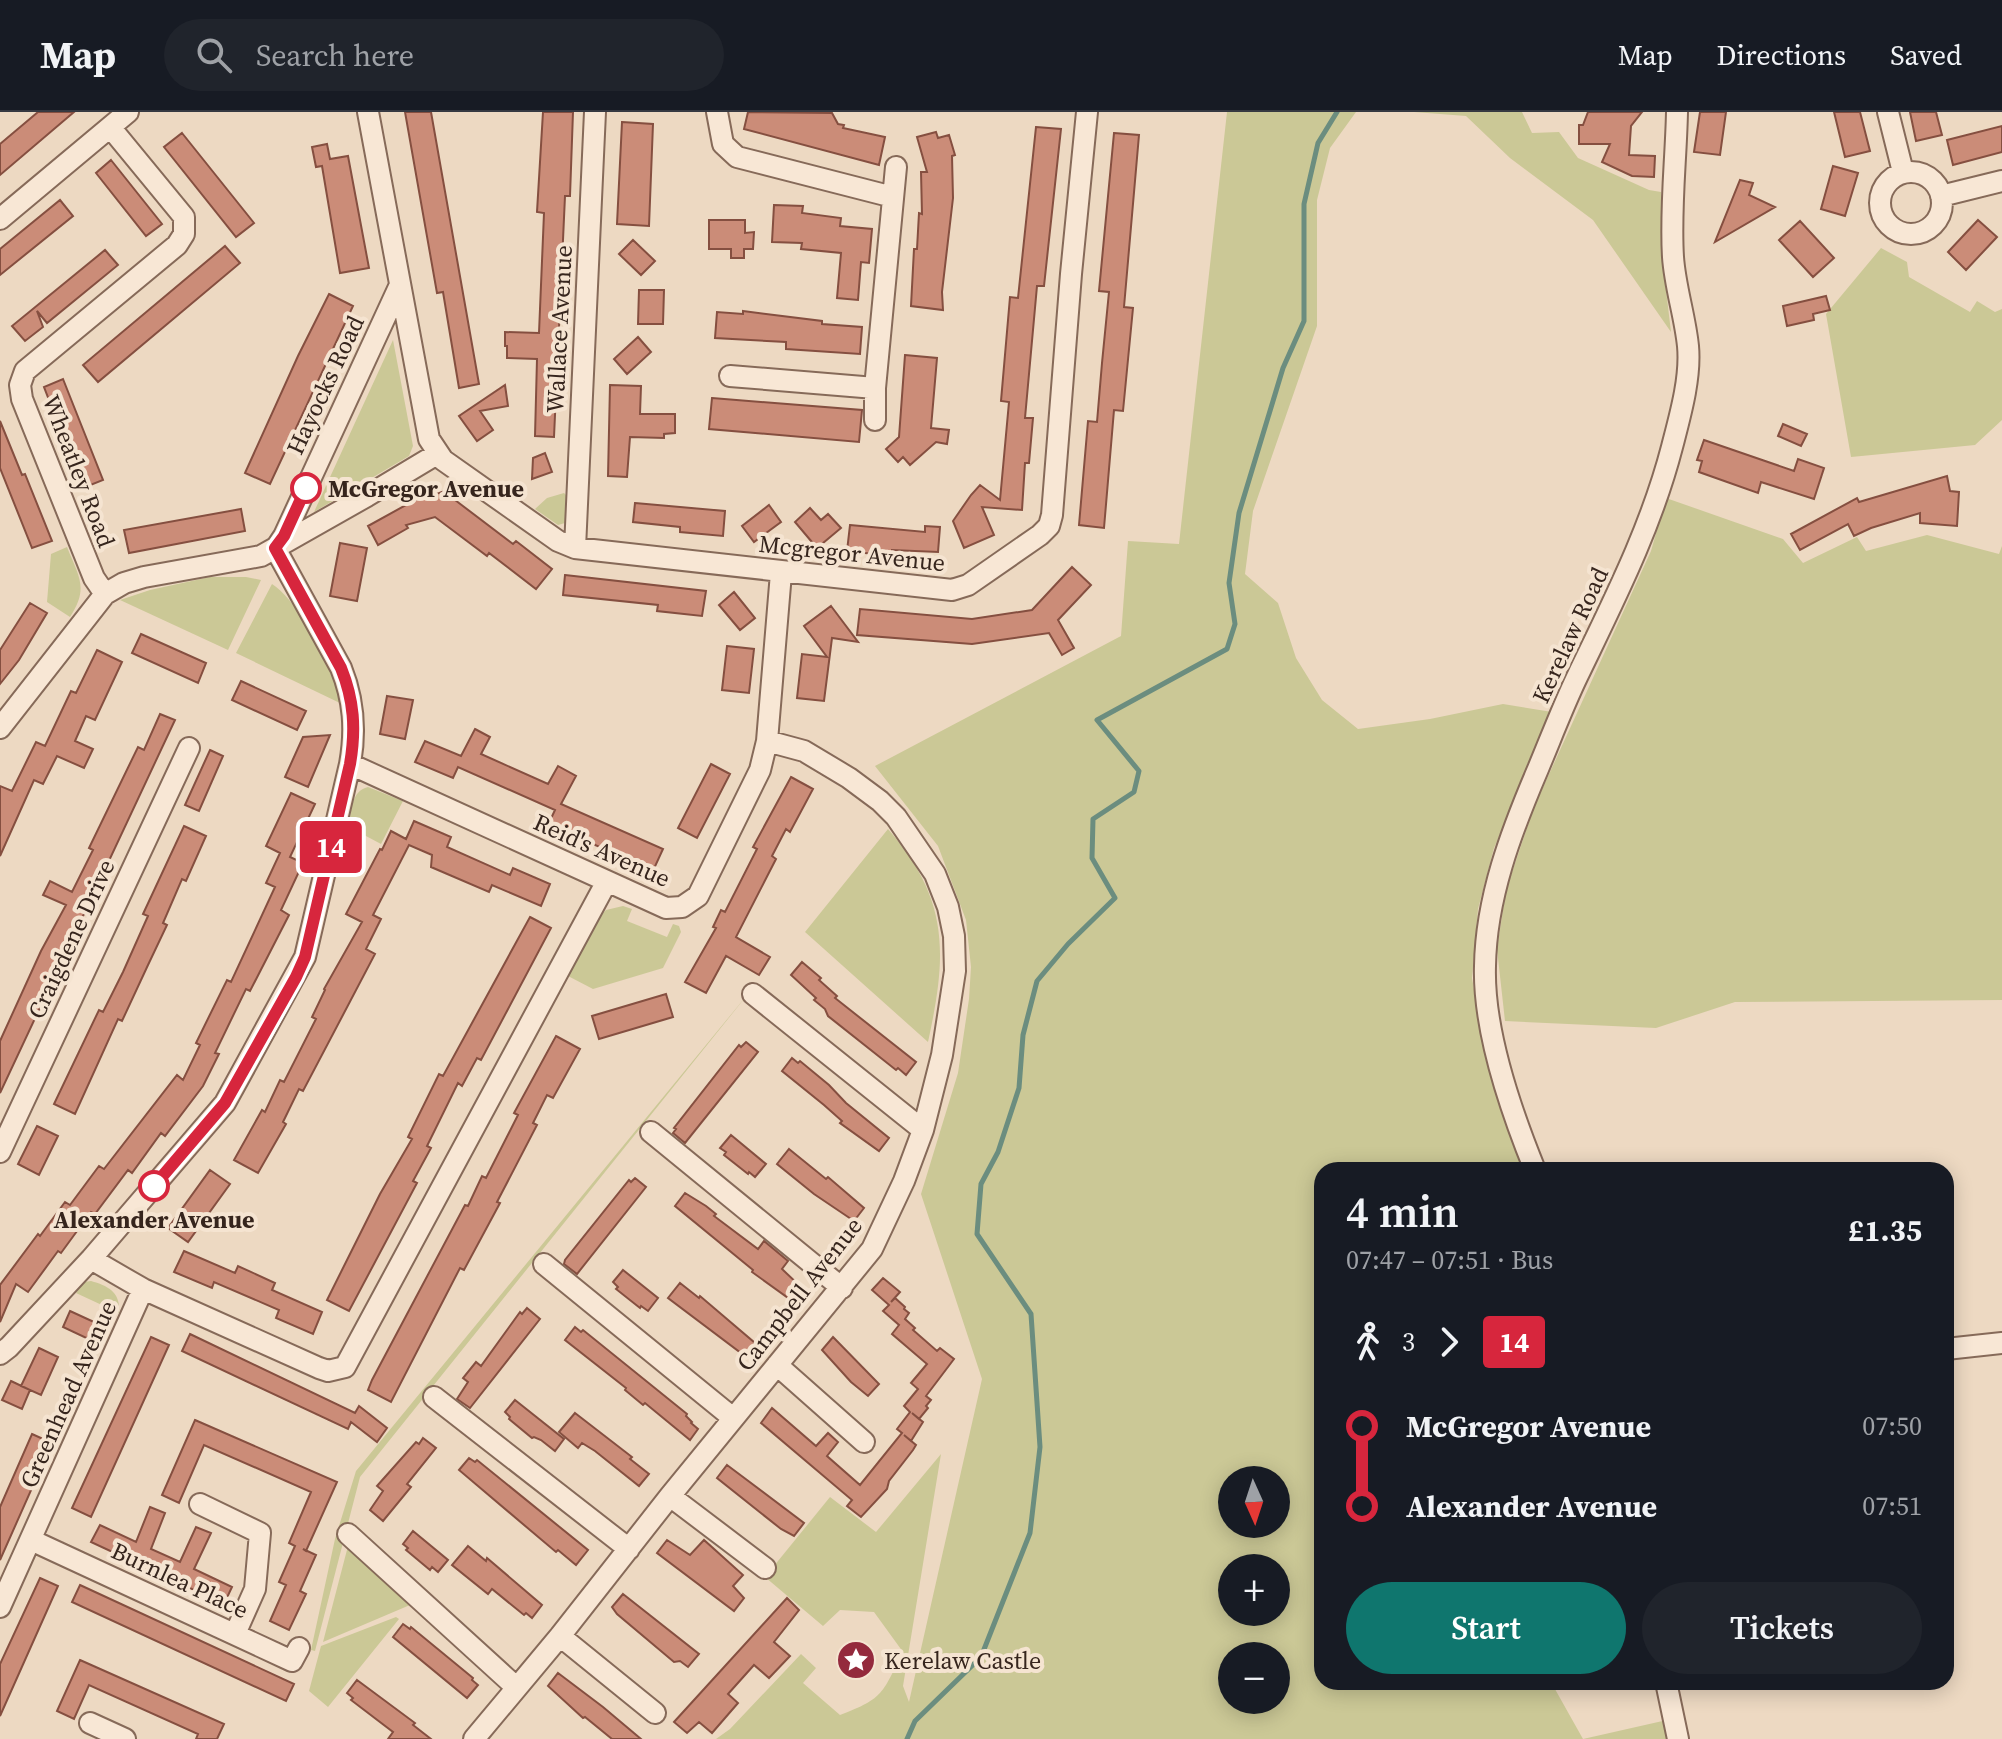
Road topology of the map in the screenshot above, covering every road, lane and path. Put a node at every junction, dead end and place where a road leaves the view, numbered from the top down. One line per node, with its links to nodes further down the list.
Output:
1 (128, 112): 8 (street)
2 (368, 112): 15 (street)
3 (595, 112): 21 (street, Wallace Avenue)
4 (717, 112): 13 (street)
5 (1087, 112): 22 (street, Mcgregor Avenue)
6 (1677, 112): 33 (street, Kerelaw Road)
7 (1888, 112): 10 (street)
8 (110, 127): 14 (street); 23 (street, Wheatley Road)
9 (896, 167): 13 (street)
10 (1903, 172): 12 (street); 12 (street)
11 (2002, 181): 12 (street)
12 (1941, 196)
13 (893, 197): 17 (street)
14 (0, 219)
15 (399, 287): 19 (street); 20 (street, Hayocks Road)
16 (730, 376): 17 (street)
17 (875, 388): 18 (street)
18 (875, 420)
19 (437, 454): 20 (street); 21 (street, Mcgregor Avenue)
20 (275, 548): 23 (street); 27 (street)
21 (575, 548): 22 (street, Mcgregor Avenue)
22 (781, 573): 25 (street, Reid's Avenue)
23 (105, 594): 24 (street)
24 (0, 728)
25 (767, 741): 28 (street, Reid's Avenue); 30 (street, Campbell Avenue)
26 (189, 748): 32 (street, Craigdene Drive)
27 (350, 764): 28 (street, Reid's Avenue); 34 (street)
28 (606, 883): 37 (street)
29 (753, 994): 30 (street)
30 (923, 1130): 36 (street, Campbell Avenue)
31 (651, 1132): 36 (street)
32 (0, 1152)
33 (1532, 1162)
34 (91, 1259): 37 (street); 40 (street)
35 (544, 1264): 43 (street)
36 (842, 1288): 41 (street, Campbell Avenue)
37 (143, 1289): 48 (street, Greenhead Avenue)
38 (2002, 1343): 39 (street)
39 (1954, 1348)
40 (0, 1354)
41 (777, 1365): 43 (street, Campbell Avenue); 44 (street)
42 (434, 1397): 49 (street)
43 (733, 1418): 45 (street, Campbell Avenue)
44 (864, 1442)
45 (670, 1496): 49 (street, Campbell Avenue); 50 (street)
46 (200, 1504): 52 (street)
47 (348, 1534): 55 (street)
48 (31, 1540): 51 (street, Greenhead Avenue); 52 (street, Burnlea Place)
49 (629, 1549): 53 (street, Campbell Avenue)
50 (765, 1568)
51 (0, 1607)
52 (235, 1634): 54 (street, Burnlea Place)
53 (560, 1636): 55 (street, Campbell Avenue); 57 (street)
54 (299, 1648)
55 (516, 1687): 60 (street, Campbell Avenue)
56 (1668, 1690): 61 (street)
57 (655, 1713)
58 (90, 1723): 59 (street)
59 (125, 1739)
60 (474, 1739)
61 (1678, 1739)

